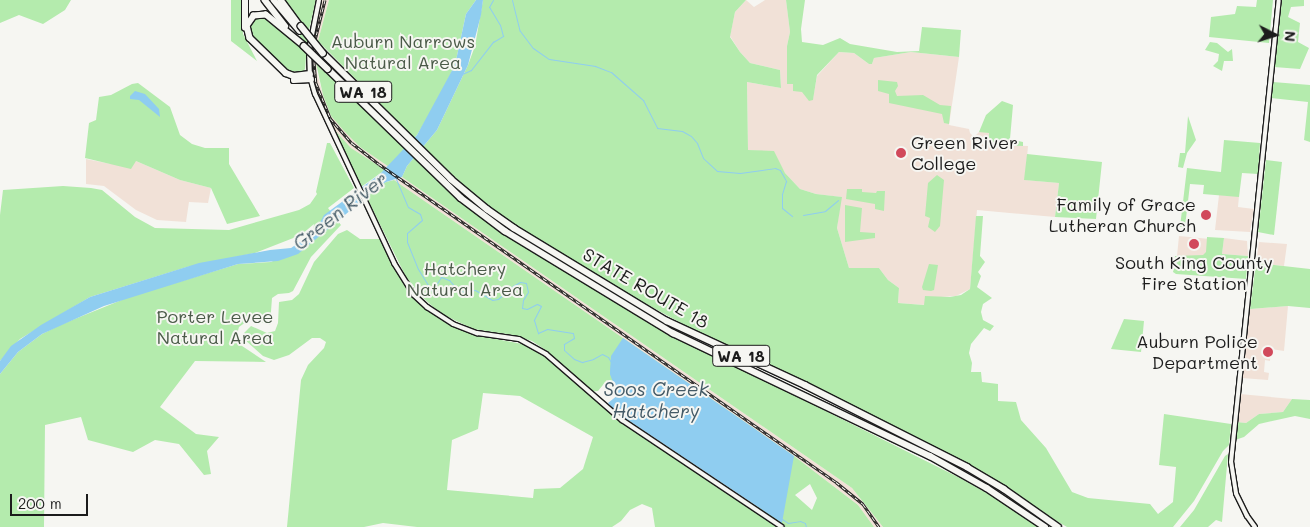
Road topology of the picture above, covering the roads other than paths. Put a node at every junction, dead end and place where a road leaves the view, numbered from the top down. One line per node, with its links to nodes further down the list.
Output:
1 (245, 0): 9 (highway)
2 (265, 0): 8 (highway)
3 (274, 0): 7 (highway)
4 (281, 0): 7 (highway)
5 (319, 0): 9 (main road)
6 (1279, 0): 13 (main road)
7 (300, 29): 12 (highway, STATE ROUTE 18 / WA 18, bridge)
8 (297, 40): 9 (highway); 11 (highway, STATE ROUTE 18 / WA 18, bridge)
9 (310, 77): 10 (main road)
10 (782, 527)
11 (1045, 527)
12 (1058, 527)
13 (1255, 527)

